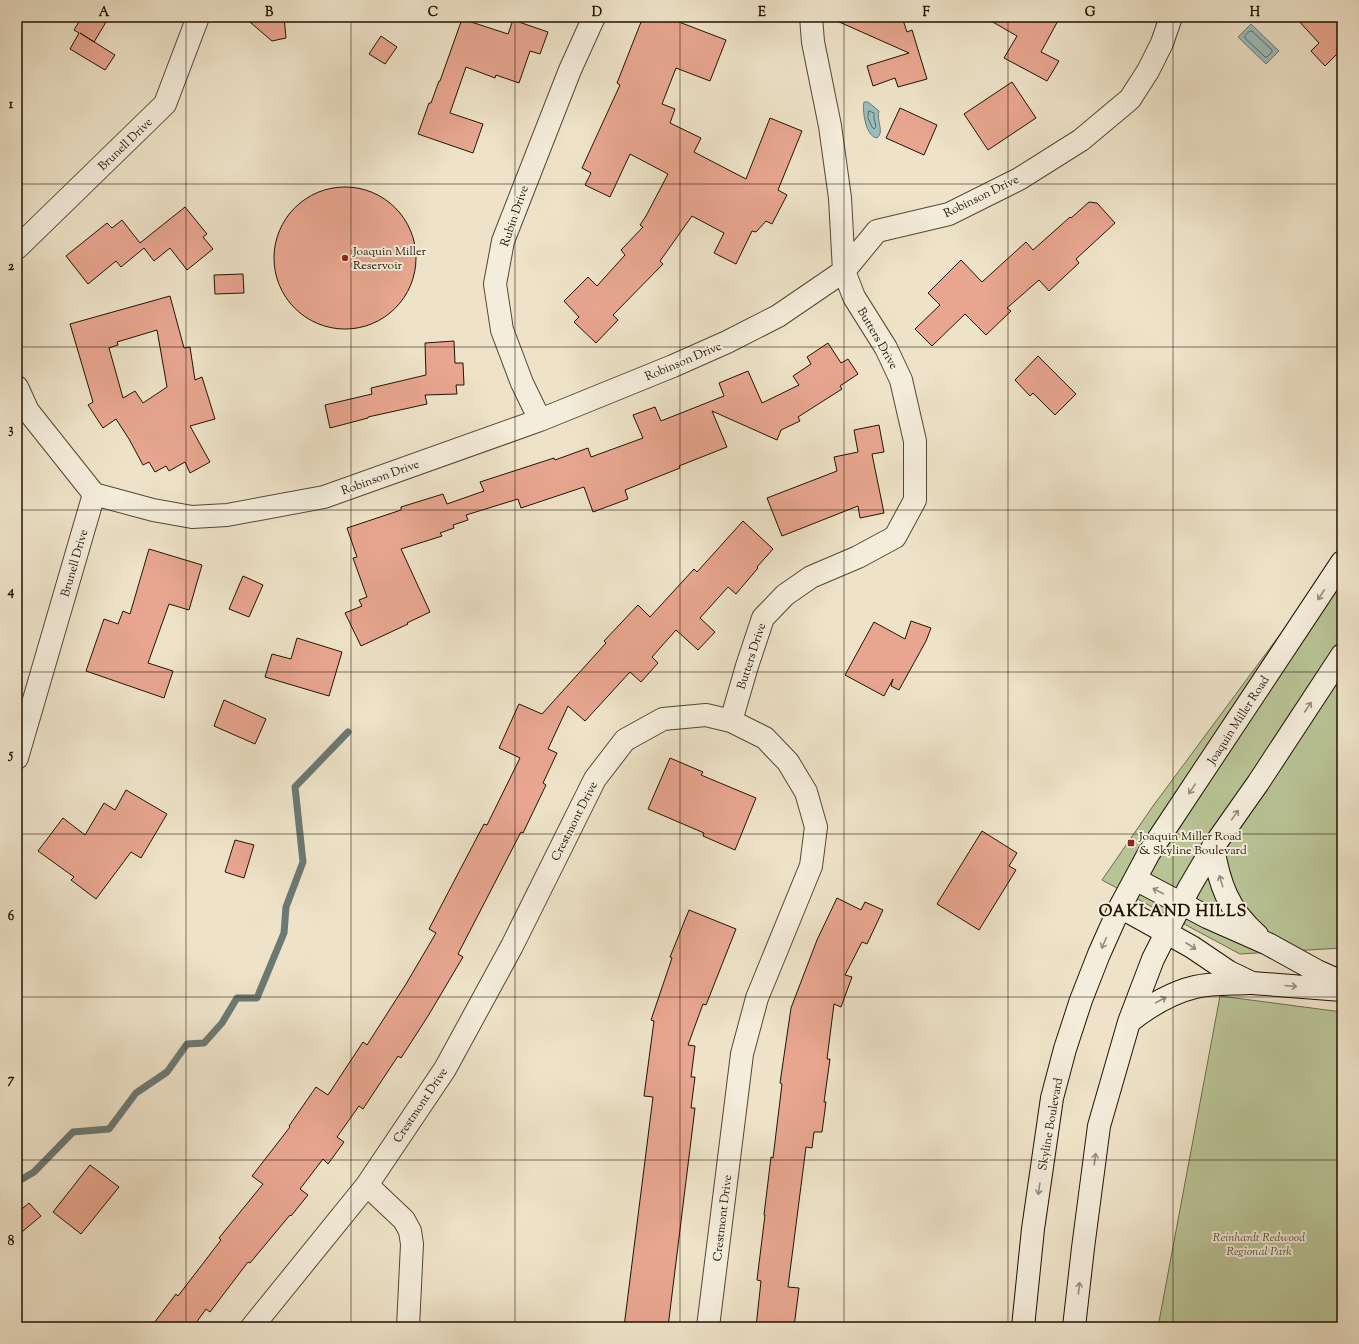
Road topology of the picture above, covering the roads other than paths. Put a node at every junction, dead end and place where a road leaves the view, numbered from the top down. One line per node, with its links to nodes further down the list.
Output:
1 (198, 17): 5 (street, Brunell Drive)
2 (594, 17): 8 (street, Rubin Drive)
3 (811, 17): 6 (street, Butters Drive)
4 (1171, 17): 6 (street, Robinson Drive)
5 (17, 248)
6 (844, 271): 8 (street, Robinson Drive); 12 (street, Butters Drive)
7 (17, 387): 9 (street)
8 (540, 420): 9 (street, Robinson Drive)
9 (94, 494): 13 (street, Brunell Drive)
10 (1342, 562): 15 (street, Joaquin Miller Road, one-way to 15)
11 (1342, 655): 14 (street, one-way to 11)
12 (731, 721): 24 (street, Crestmont Drive); 27 (street, Crestmont Drive)
13 (17, 758)
14 (1213, 847): 16 (street); 19 (street, one-way to 14)
15 (1135, 879): 16 (street, one-way to 15); 17 (street, Skyline Boulevard)
16 (1181, 904): 18 (street); 19 (street)
17 (1120, 907): 18 (street); 28 (street, Skyline Boulevard, one-way to 28)
18 (1167, 932): 21 (street, one-way to 21); 23 (street)
19 (1268, 944): 20 (street)
20 (1342, 982)
21 (1252, 983): 22 (street, one-way to 22); 23 (street, one-way to 21)
22 (1342, 990)
23 (1129, 1022): 29 (street, one-way to 23)
24 (367, 1185): 25 (street, Crestmont Drive); 26 (street)
25 (252, 1327)
26 (408, 1327)
27 (708, 1327)
28 (1023, 1327)
29 (1074, 1327)

